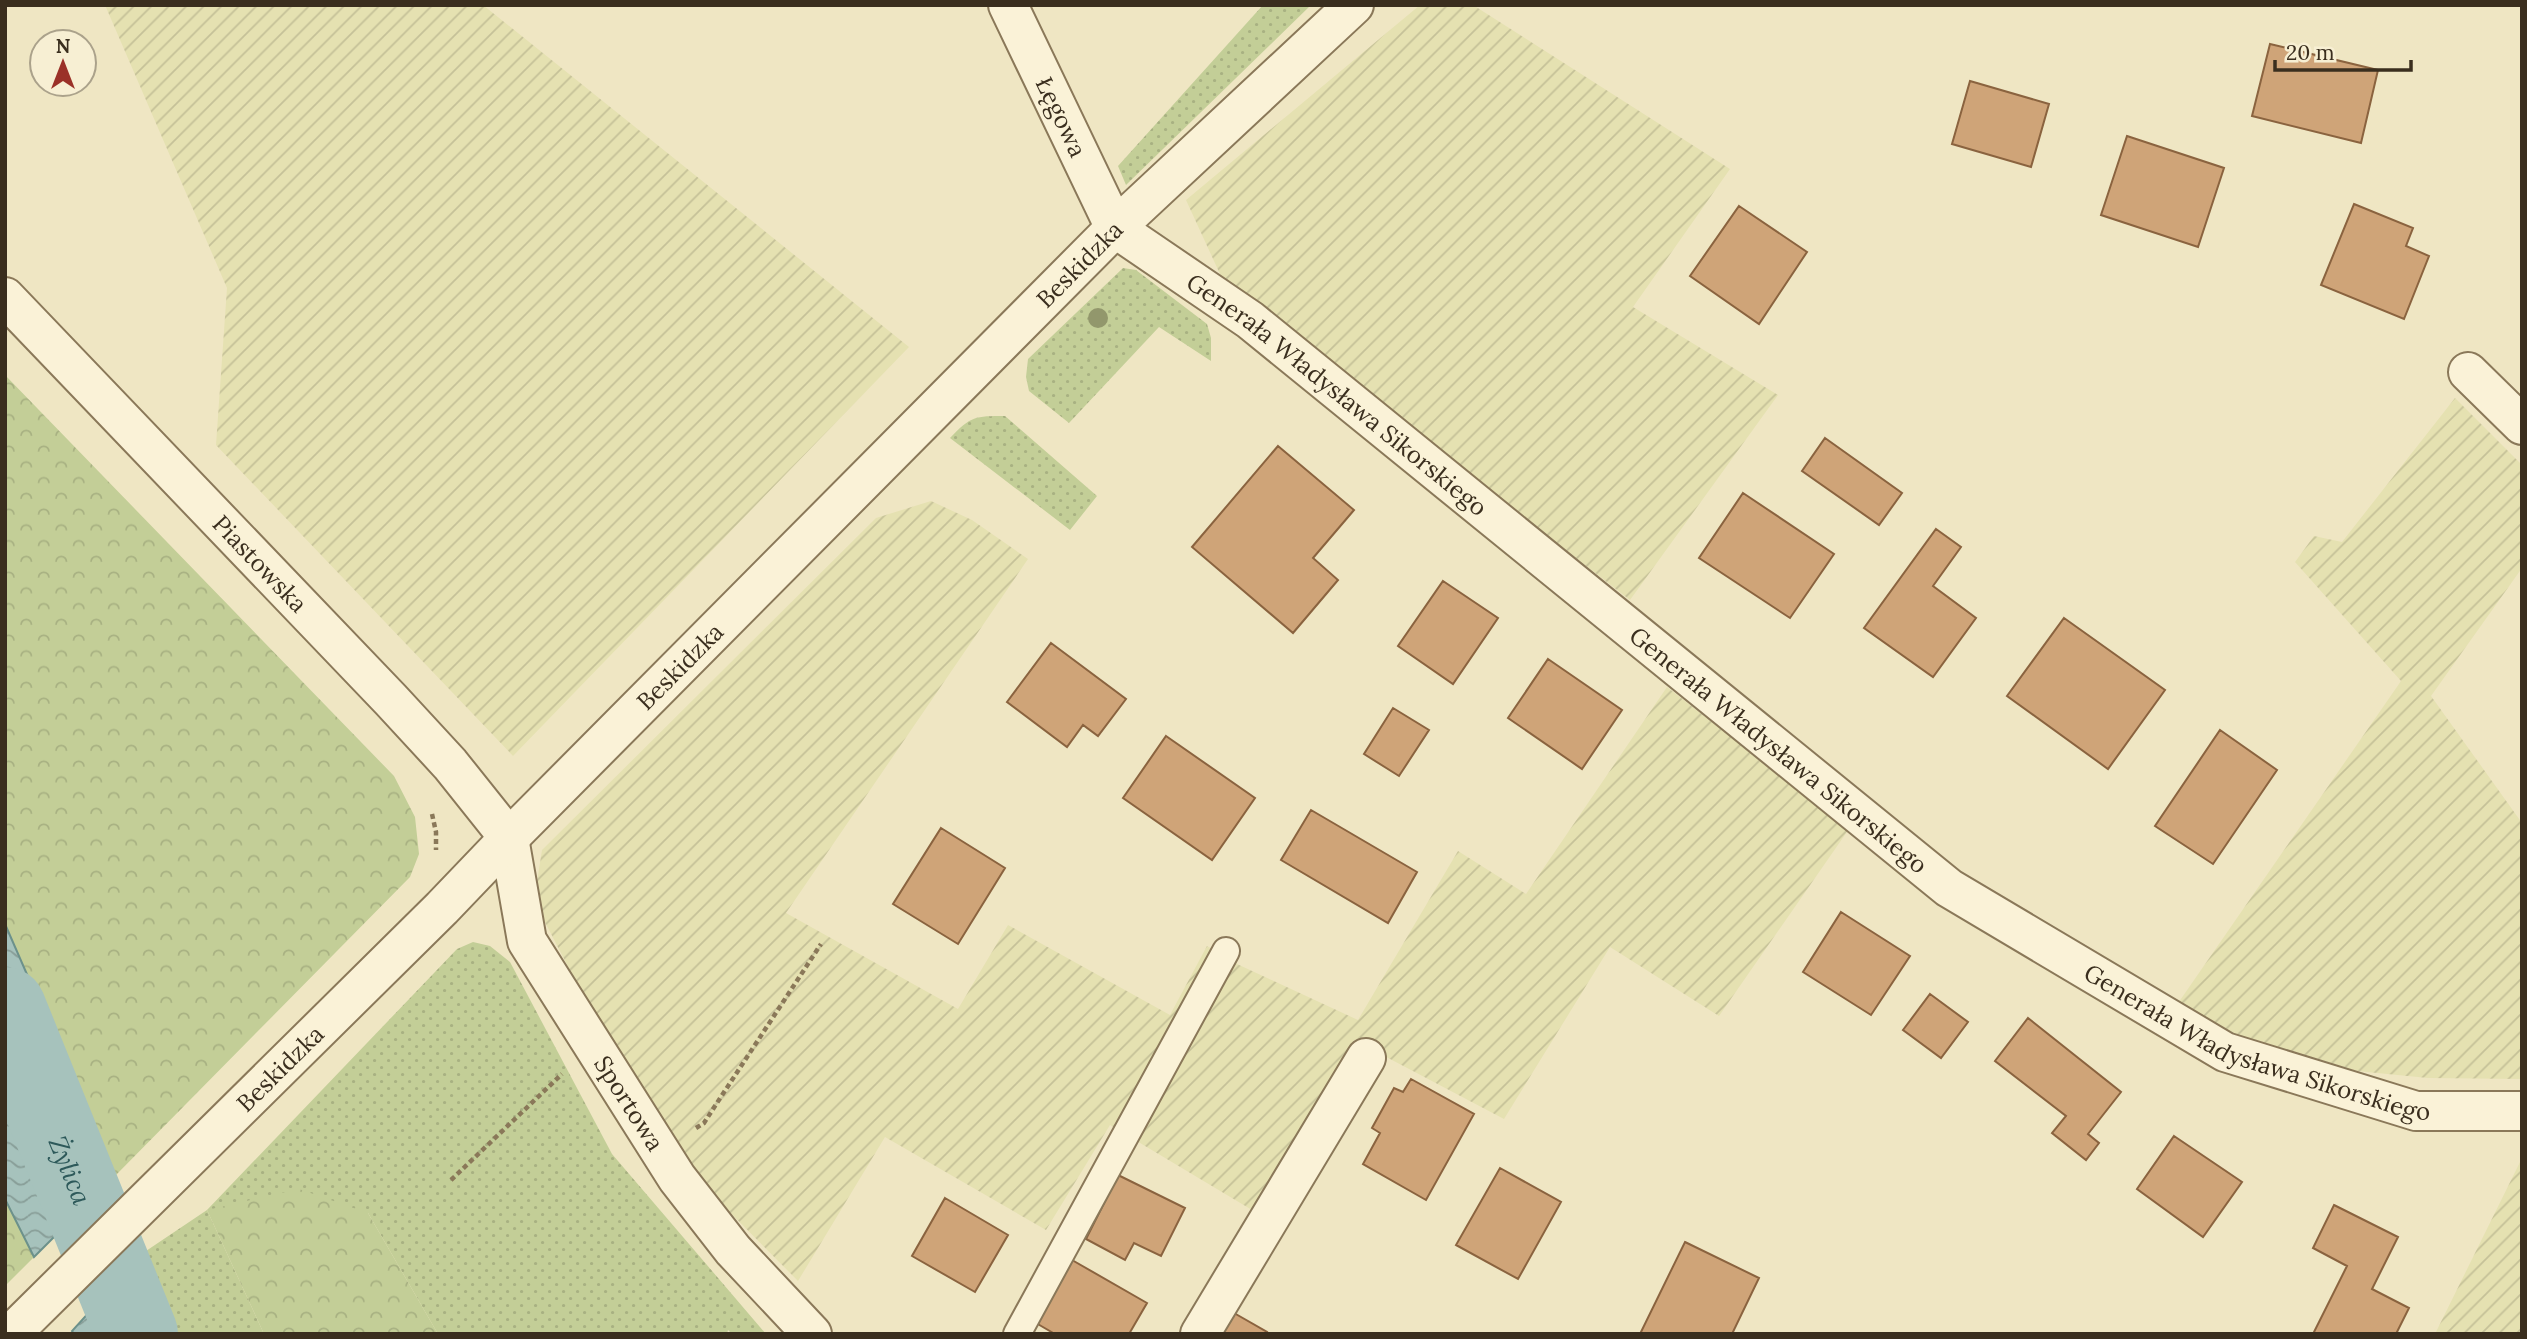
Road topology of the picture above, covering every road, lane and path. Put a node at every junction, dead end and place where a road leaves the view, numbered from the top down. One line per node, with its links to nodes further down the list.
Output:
1 (1008, 5): 3 (street, Łęgowa)
2 (1354, 5): 3 (street, Beskidzka)
3 (1115, 228): 7 (street, Beskidzka); 12 (street, Generała Władysława Sikorskiego)
4 (5, 297): 7 (street, Piastowska)
5 (2468, 372): 6 (street)
6 (2522, 425)
7 (509, 838): 10 (street, Sportowa); 15 (street, Beskidzka)
8 (821, 944): 13 (path)
9 (1226, 951): 17 (lane)
10 (592, 1043): 13 (street, Sportowa); 14 (path)
11 (1366, 1058): 18 (street)
12 (2522, 1111)
13 (659, 1148): 16 (street, Sportowa)
14 (451, 1180)
15 (11, 1334)
16 (812, 1334)
17 (1017, 1334)
18 (1200, 1334)

